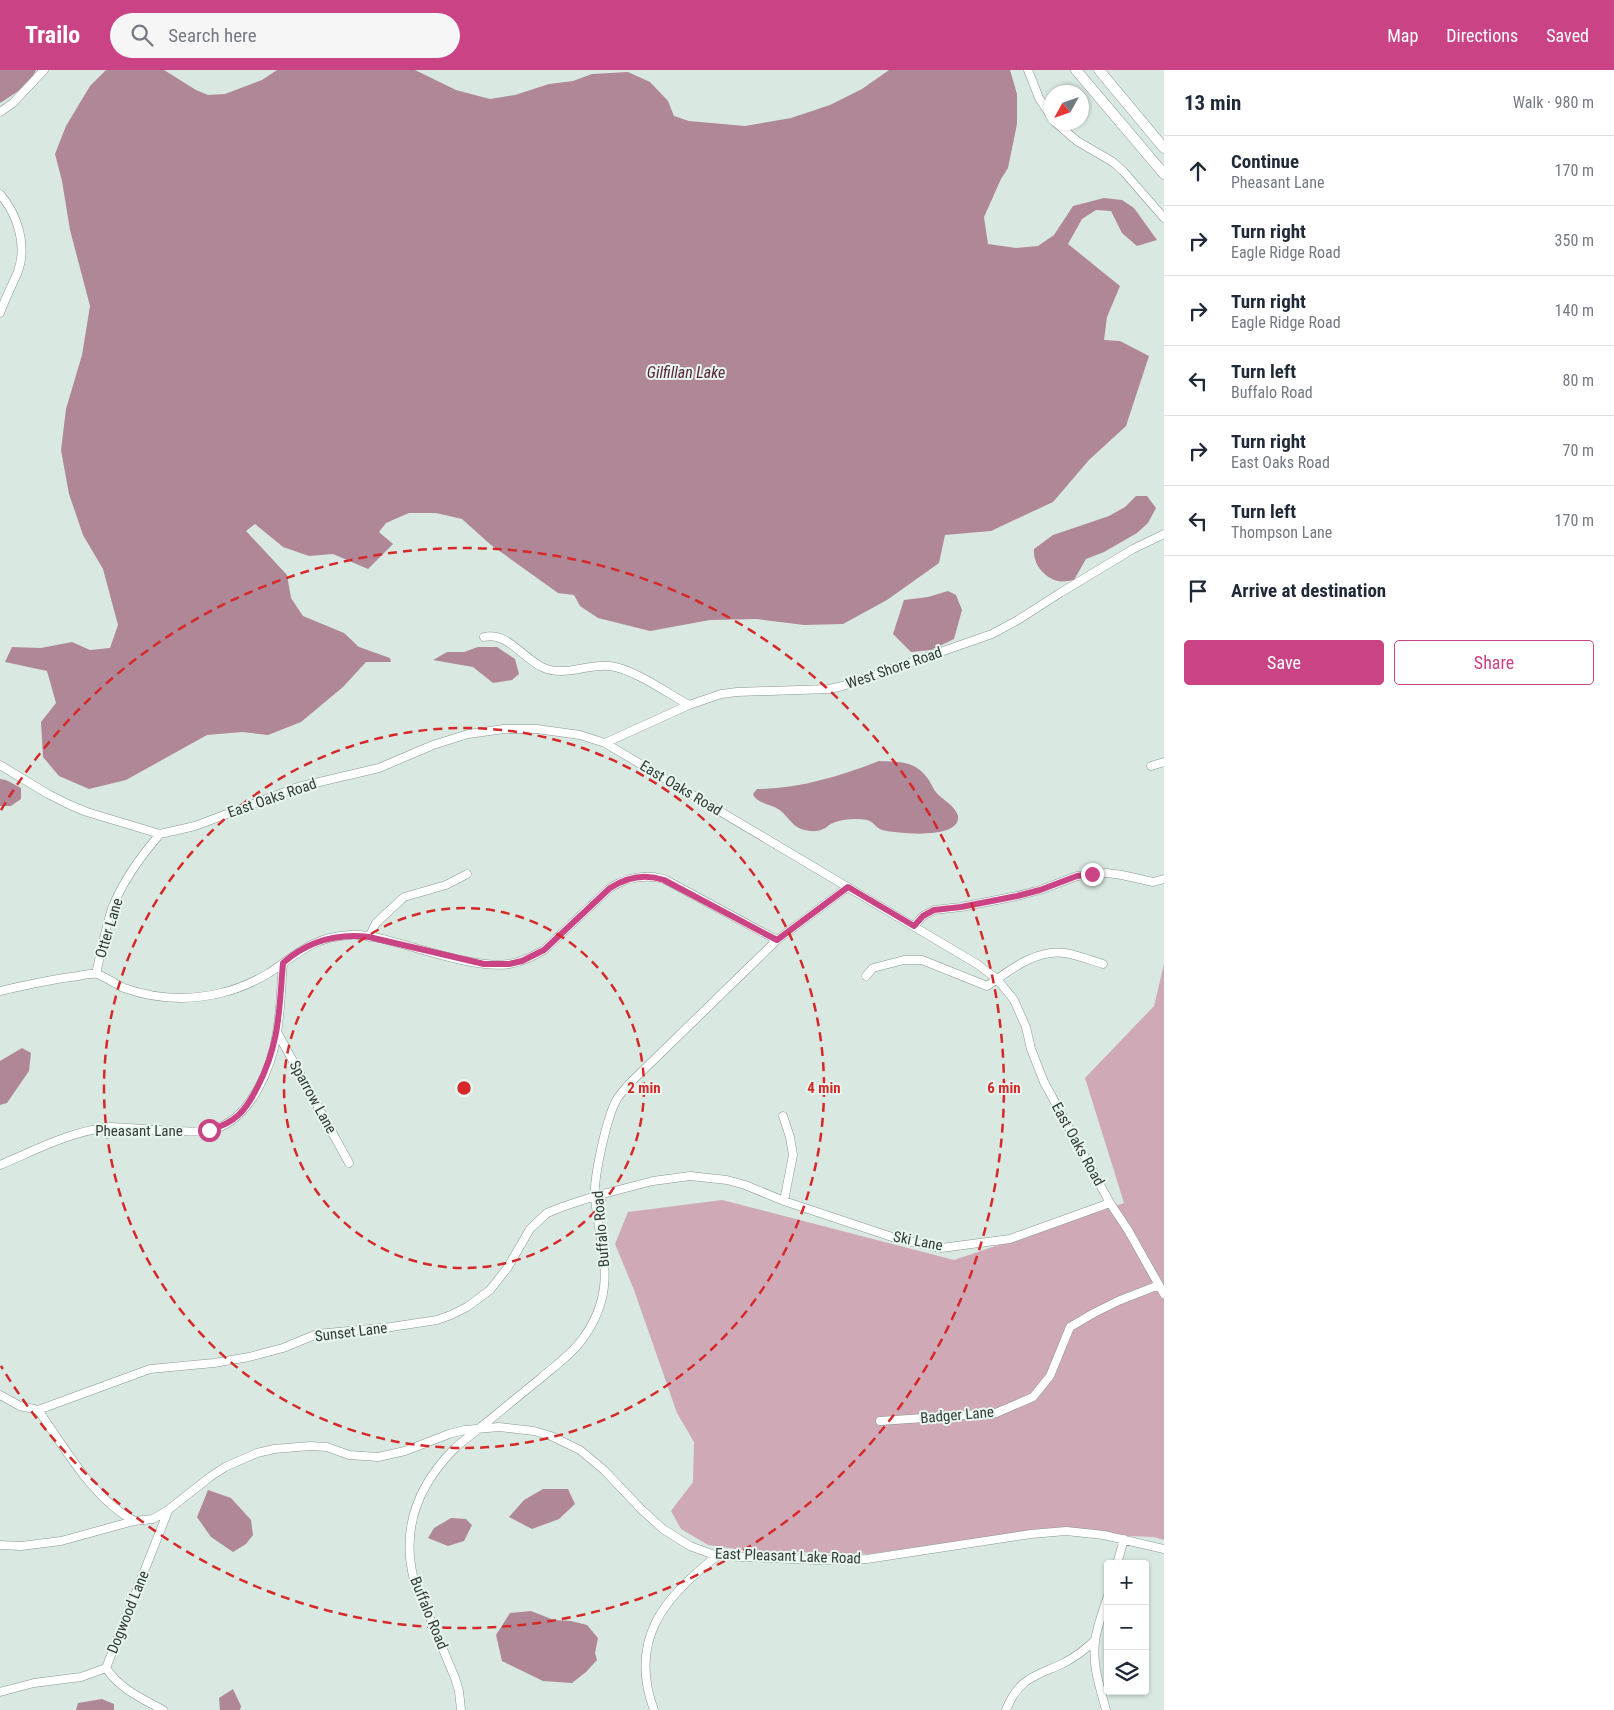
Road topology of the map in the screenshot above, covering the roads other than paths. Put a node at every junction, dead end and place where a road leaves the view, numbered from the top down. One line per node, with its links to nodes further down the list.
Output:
1 (44, 70): 6 (street)
2 (1028, 70): 5 (street)
3 (1076, 70): 9 (main road)
4 (1099, 70): 8 (main road)
5 (1044, 106)
6 (0, 112)
7 (1064, 130): 11 (street)
8 (1164, 148)
9 (1164, 174)
10 (0, 194): 12 (street)
11 (1164, 218)
12 (0, 313)
13 (1164, 534): 15 (street, West Shore Road)
14 (484, 637): 15 (street)
15 (689, 705): 16 (street, West Shore Road)
16 (605, 743): 20 (street, East Oaks Road); 23 (street, East Oaks Road)
17 (1164, 762): 19 (street)
18 (0, 765): 20 (street, East Oaks Road)
19 (1151, 766)
20 (160, 834): 29 (street, Otter Lane)
21 (467, 874): 25 (street)
22 (1164, 879): 24 (street)
23 (848, 887): 24 (street, East Oaks Road); 26 (street, Buffalo Road)
24 (914, 926): 31 (street, East Oaks Road)
25 (369, 937): 26 (street); 27 (street)
26 (777, 940): 37 (street, Buffalo Road)
27 (283, 963): 29 (street); 33 (street, Pheasant Lane)
28 (1103, 964): 31 (street)
29 (96, 974): 32 (street)
30 (866, 976): 31 (street)
31 (997, 979): 39 (street, East Oaks Road)
32 (0, 991)
33 (277, 1032): 35 (street, Sparrow Lane); 36 (street, Pheasant Lane)
34 (783, 1116): 38 (street)
35 (349, 1163)
36 (0, 1165)
37 (595, 1196): 38 (street, Ski Lane); 43 (street, Sunset Lane); 45 (street, Buffalo Road)
38 (784, 1201): 39 (street, Ski Lane)
39 (1110, 1203): 40 (street, East Oaks Road)
40 (1159, 1285): 41 (street, East Oaks Road); 44 (street, Badger Lane)
41 (1164, 1294)
42 (0, 1395): 43 (street)
43 (38, 1410): 47 (street)
44 (880, 1421)
45 (480, 1428): 46 (street, East Pleasant Lake Road); 51 (street, East Pleasant Lake Road); 58 (street, Buffalo Road)
46 (168, 1510): 47 (street, East Pleasant Lake Road); 55 (street, Dogwood Lane)
47 (134, 1521): 49 (street, East Pleasant Lake Road)
48 (1124, 1540): 50 (street, East Pleasant Lake Road); 51 (street, East Pleasant Lake Road); 52 (street)
49 (0, 1545)
50 (1164, 1549)
51 (717, 1556): 59 (street)
52 (1118, 1560)
53 (1105, 1605): 54 (street)
54 (1095, 1640): 60 (street); 61 (street)
55 (106, 1668): 56 (street, Dogwood Lane); 57 (street)
56 (0, 1692)
57 (163, 1710)
58 (461, 1710)
59 (654, 1710)
60 (1006, 1710)
61 (1106, 1710)

